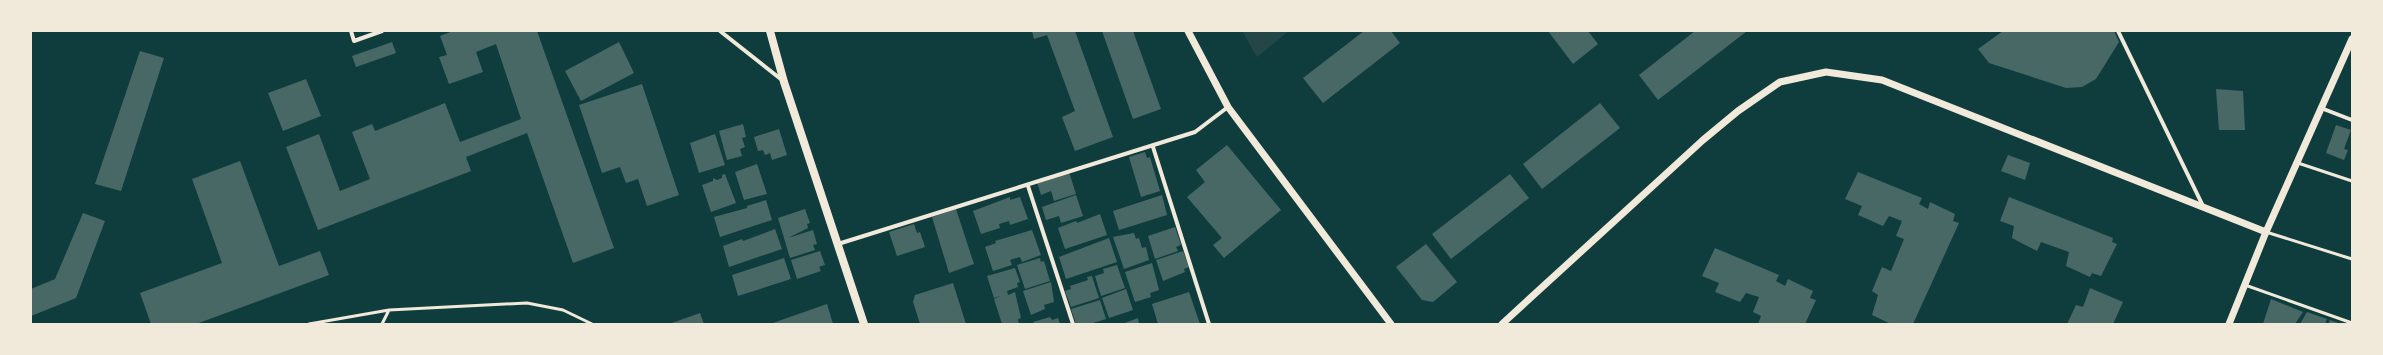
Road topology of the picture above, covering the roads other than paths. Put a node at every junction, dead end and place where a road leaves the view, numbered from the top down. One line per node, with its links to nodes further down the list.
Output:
1 (351, 31): 2 (street)
2 (382, 31)
3 (720, 31): 8 (street)
4 (770, 31): 8 (main road)
5 (1188, 31): 9 (street)
6 (2118, 31): 16 (street)
7 (2352, 39): 10 (street)
8 (784, 82): 18 (main road)
9 (1228, 107): 12 (street); 29 (street)
10 (2322, 108): 11 (street); 13 (street)
11 (2352, 120)
12 (1153, 147): 15 (street); 28 (street)
13 (2298, 164): 14 (lane); 17 (street)
14 (2352, 181)
15 (1028, 186): 18 (street); 27 (street)
16 (2204, 207): 17 (street); 30 (street)
17 (2266, 232): 19 (lane); 20 (street)
18 (838, 244): 26 (main road)
19 (2352, 259)
20 (2245, 285): 22 (lane); 31 (street)
21 (389, 310): 23 (lane); 24 (lane); 25 (lane)
22 (2352, 323)
23 (309, 324)
24 (382, 324)
25 (592, 324)
26 (864, 324)
27 (1073, 324)
28 (1209, 324)
29 (1391, 324)
30 (1502, 324)
31 (2229, 324)

